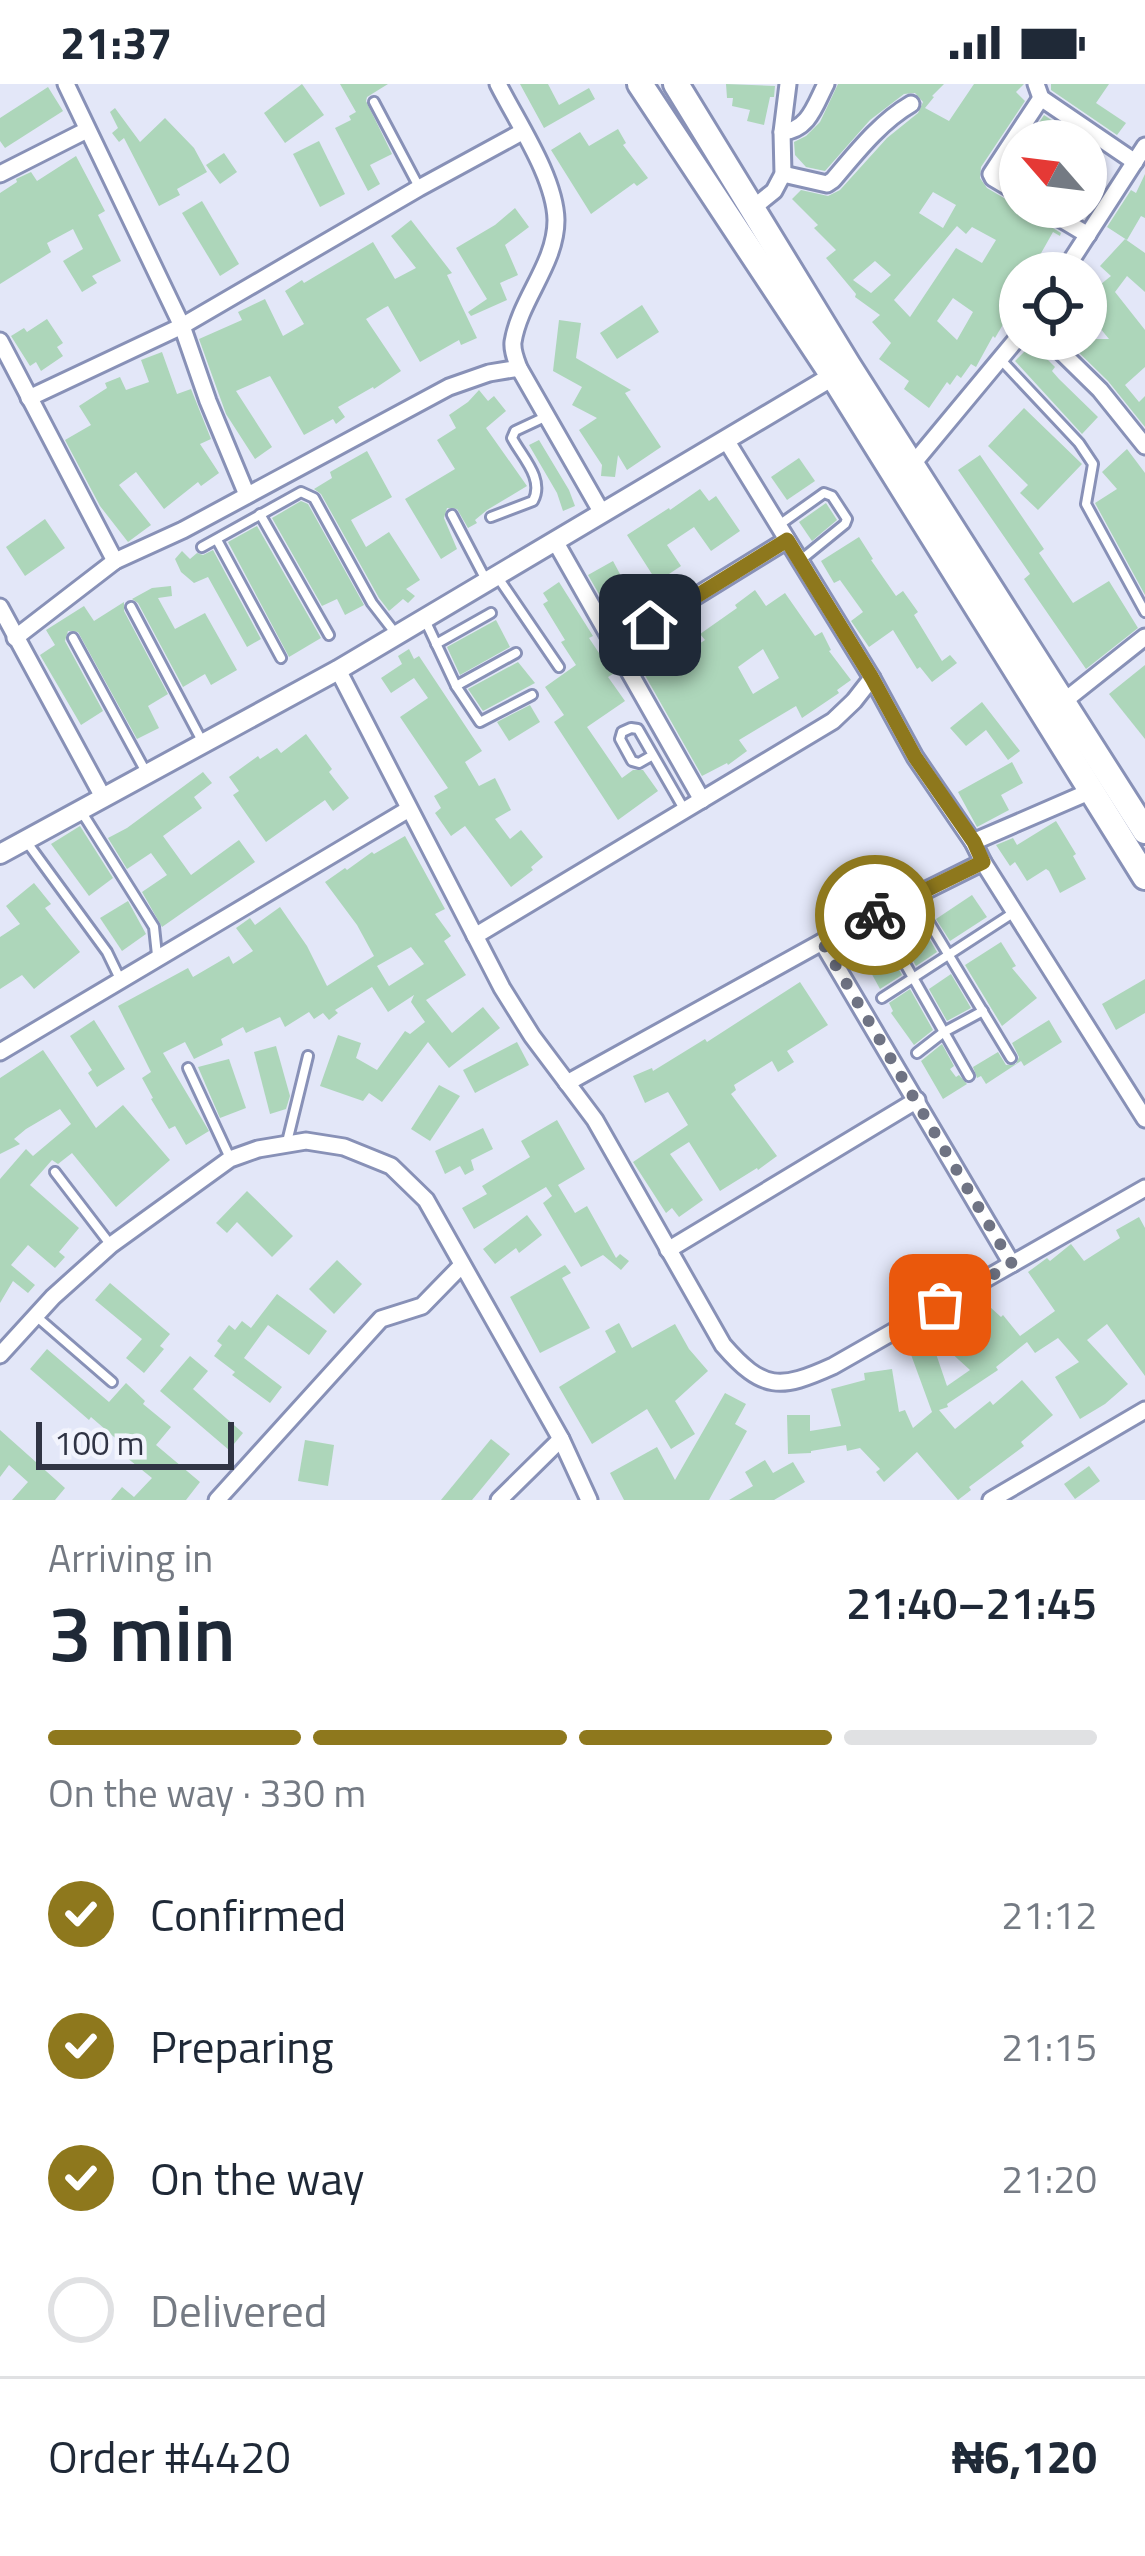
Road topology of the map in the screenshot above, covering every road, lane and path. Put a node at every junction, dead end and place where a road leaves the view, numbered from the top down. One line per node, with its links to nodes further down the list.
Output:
1 (65, 84): 11 (street)
2 (498, 84): 12 (street)
3 (640, 84): 28 (main road)
4 (676, 84): 19 (main road)
5 (788, 84): 13 (street)
6 (826, 84): 13 (street)
7 (1038, 91): 10 (street); 15 (street)
8 (374, 102): 18 (lane)
9 (911, 104): 16 (street)
10 (1022, 120)
11 (87, 130): 17 (street); 23 (street)
12 (522, 132): 18 (street); 27 (street)
13 (782, 132): 16 (street)
14 (1145, 146): 15 (street)
15 (1135, 162): 21 (street)
16 (783, 174): 19 (street)
17 (0, 175)
18 (419, 188): 23 (street)
19 (754, 207): 33 (main road)
20 (1076, 228): 21 (street)
21 (1088, 235): 22 (street)
22 (1077, 252)
23 (182, 326): 29 (street); 34 (street)
24 (0, 341): 29 (street)
25 (1001, 360): 33 (street); 48 (lane)
26 (1069, 360): 32 (street)
27 (519, 368): 30 (street); 34 (street)
28 (833, 376): 31 (street); 69 (main road)
29 (29, 398): 44 (street)
30 (546, 416): 35 (street); 38 (lane)
31 (726, 440): 35 (street); 39 (street)
32 (1145, 446)
33 (912, 465): 65 (main road)
34 (247, 495): 44 (street)
35 (602, 513): 41 (street)
36 (260, 514): 40 (lane); 51 (lane); 52 (lane)
37 (452, 515): 45 (lane)
38 (491, 517)
39 (783, 532): 43 (street); 43 (lane); 57 (street)
40 (217, 540): 42 (lane); 59 (lane)
41 (555, 541): 45 (street); 57 (street)
42 (202, 547)
43 (801, 560): 62 (street)
44 (115, 561): 54 (street)
45 (492, 579): 50 (street); 60 (lane)
46 (0, 607): 54 (street)
47 (131, 607): 66 (lane)
48 (1145, 612)
49 (491, 613): 56 (lane)
50 (425, 620): 52 (street); 56 (lane)
51 (329, 635)
52 (397, 635): 61 (street)
53 (1145, 637): 65 (street)
54 (15, 638): 70 (street)
55 (73, 638): 68 (lane)
56 (436, 644): 63 (lane)
57 (615, 646): 71 (street)
58 (515, 653): 63 (lane)
59 (281, 658)
60 (559, 667)
61 (338, 670): 66 (street); 73 (street)
62 (872, 678): 71 (street); 77 (street)
63 (456, 686): 64 (lane)
64 (532, 695)
65 (1063, 703): 75 (main road)
66 (203, 742): 68 (street)
67 (653, 755): 67 (lane); 74 (lane)
68 (146, 773): 70 (street)
69 (1091, 791): 77 (street); 80 (main road)
70 (103, 797): 72 (street)
71 (702, 800): 74 (street)
72 (81, 809): 76 (street); 87 (lane)
73 (410, 809): 84 (street); 87 (street)
74 (685, 810): 84 (street)
75 (1145, 831)
76 (25, 840): 78 (street); 89 (lane)
77 (974, 842): 79 (street)
78 (0, 854)
79 (983, 862): 81 (street); 82 (street)
80 (1145, 877)
81 (913, 896): 85 (street); 86 (lane)
82 (1016, 911): 86 (lane); 101 (street)
83 (887, 932): 88 (lane)
84 (475, 936): 99 (street)
85 (822, 942): 99 (street); 100 (street)
86 (949, 954): 88 (lane); 91 (lane)
87 (158, 959): 89 (street)
88 (914, 980): 90 (lane); 92 (lane)
89 (121, 981): 93 (street)
90 (882, 998)
91 (983, 1011): 92 (lane); 96 (lane)
92 (944, 1032): 94 (lane); 98 (lane)
93 (0, 1052)
94 (917, 1053)
95 (308, 1055): 102 (lane)
96 (1011, 1058)
97 (188, 1068): 103 (lane)
98 (969, 1076)
99 (567, 1083): 107 (street)
100 (917, 1100): 107 (street); 109 (street)
101 (1145, 1119)
102 (287, 1143): 103 (street); 108 (street)
103 (230, 1159): 106 (street)
104 (56, 1172): 106 (lane)
105 (1145, 1188): 109 (street)
106 (111, 1245): 110 (street)
107 (668, 1250): 109 (street)
108 (462, 1264): 114 (street); 116 (street)
109 (1012, 1264)
110 (36, 1316): 111 (street); 112 (lane)
111 (0, 1354)
112 (112, 1382)
113 (1145, 1410): 115 (street)
114 (560, 1439): 117 (street); 118 (street)
115 (1010, 1495): 119 (street)
116 (217, 1500)
117 (499, 1500)
118 (589, 1500)
119 (991, 1500)

